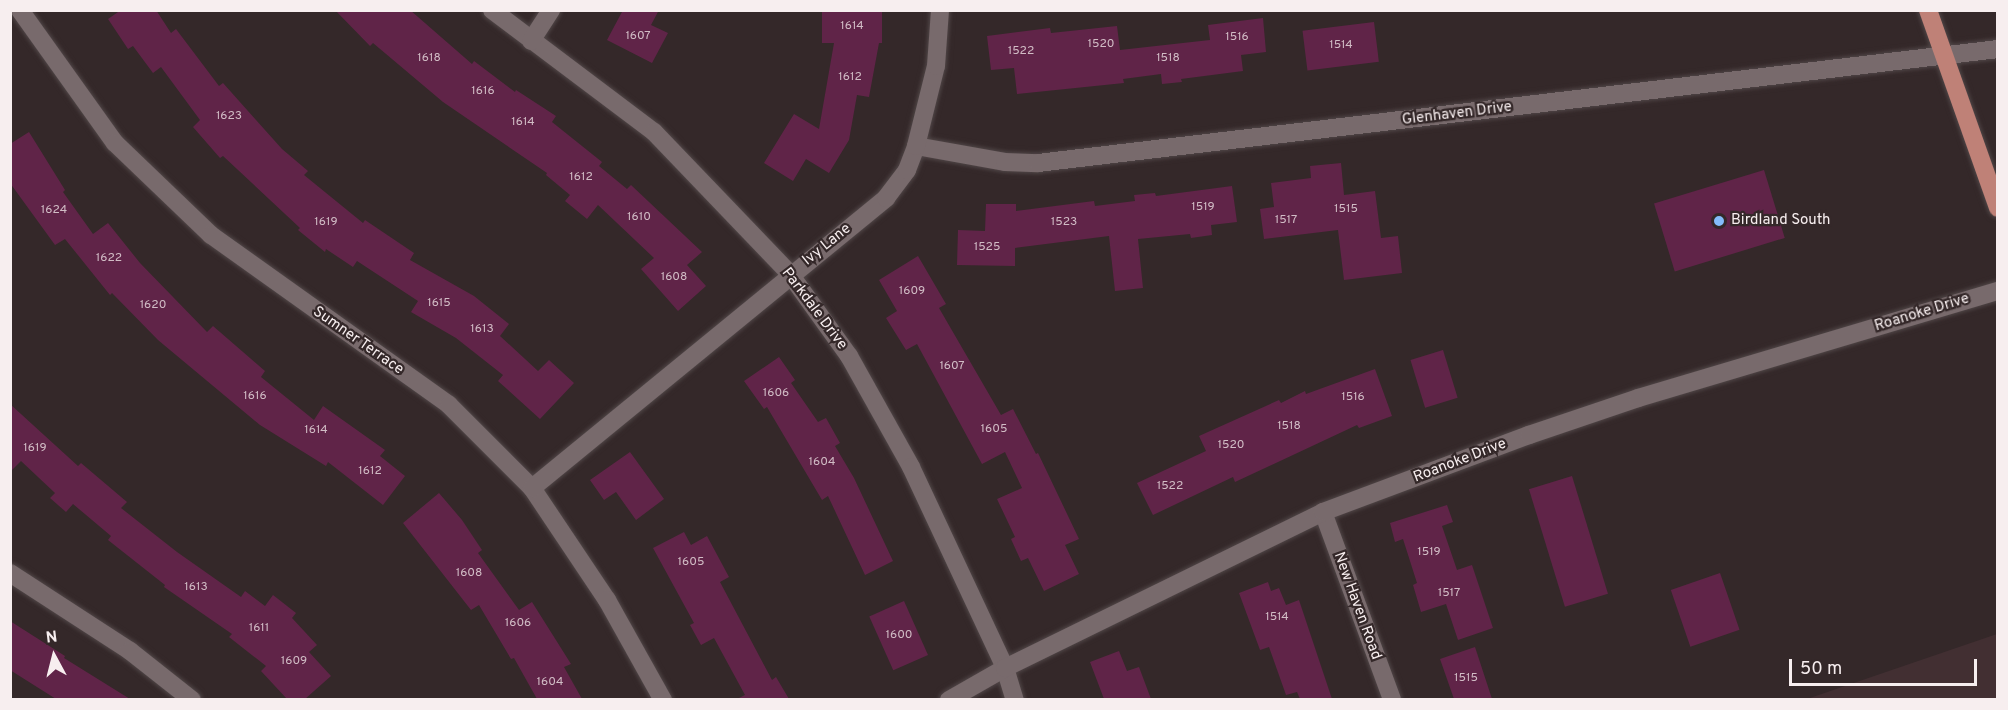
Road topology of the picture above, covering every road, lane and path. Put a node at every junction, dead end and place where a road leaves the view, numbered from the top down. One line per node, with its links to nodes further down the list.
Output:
1 (20, 10): 13 (street, Sumner Terrace)
2 (492, 10): 6 (street, Parkdale Drive)
3 (551, 10): 6 (street)
4 (940, 10): 9 (street, Ivy Lane)
5 (1928, 10): 8 (main road)
6 (531, 42): 11 (street, Parkdale Drive)
7 (1998, 49): 8 (street, Glenhaven Drive)
8 (1944, 56): 9 (street, Glenhaven Drive); 10 (main road)
9 (916, 146): 11 (street, Ivy Lane)
10 (1998, 208)
11 (790, 274): 13 (street, Ivy Lane); 16 (street, Parkdale Drive)
12 (1998, 291): 14 (street, Roanoke Drive)
13 (532, 488): 18 (street, Sumner Terrace)
14 (1323, 512): 16 (street, Roanoke Drive); 21 (street, New Haven Road)
15 (10, 573): 17 (street)
16 (1005, 668): 19 (street, Roanoke Drive); 20 (street, Parkdale Drive)
17 (192, 699)
18 (663, 699)
19 (949, 699)
20 (1015, 699)
21 (1392, 699)

